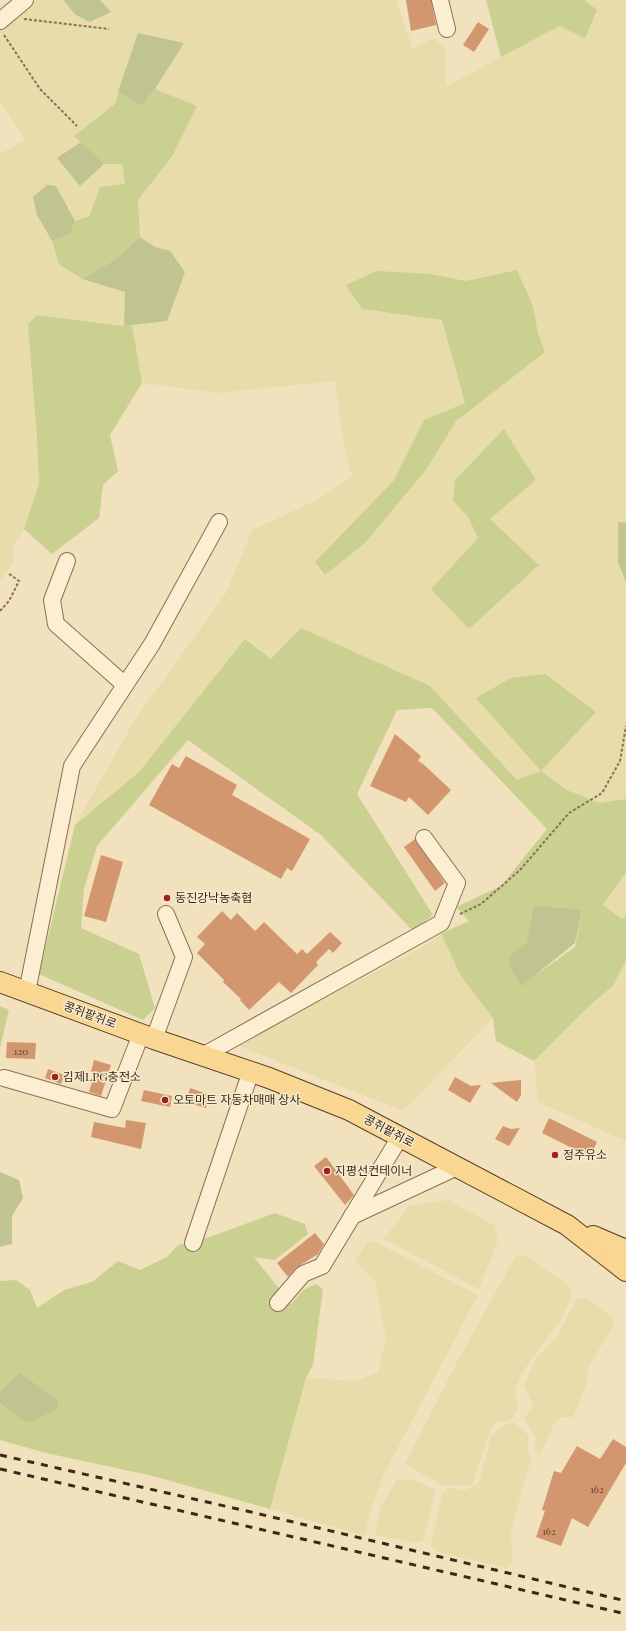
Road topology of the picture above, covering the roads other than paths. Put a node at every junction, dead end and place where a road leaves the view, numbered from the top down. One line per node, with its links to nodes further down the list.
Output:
1 (25, 0): 3 (street)
2 (440, 0): 4 (street)
3 (5, 17)
4 (447, 29)
5 (219, 522): 7 (street)
6 (67, 560): 7 (street)
7 (125, 686): 11 (street)
8 (424, 838): 13 (street)
9 (166, 914): 12 (street)
10 (0, 982): 11 (main road, 콩쥐팥쥐로)
11 (26, 992): 12 (main road, 콩쥐팥쥐로)
12 (148, 1037): 13 (main road, 콩쥐팥쥐로); 15 (street)
13 (204, 1055): 14 (main road, 콩쥐팥쥐로)
14 (251, 1071): 16 (main road, 콩쥐팥쥐로); 20 (street)
15 (4, 1078)
16 (400, 1137): 17 (main road, 콩쥐팥쥐로); 18 (street)
17 (457, 1166): 18 (street); 19 (main road, 콩쥐팥쥐로)
18 (352, 1216): 23 (street)
19 (567, 1225): 21 (main road, 콩쥐팥쥐로); 22 (main road, 콩쥐팥쥐로)
20 (193, 1243)
21 (626, 1250)
22 (626, 1271)
23 (278, 1303)

